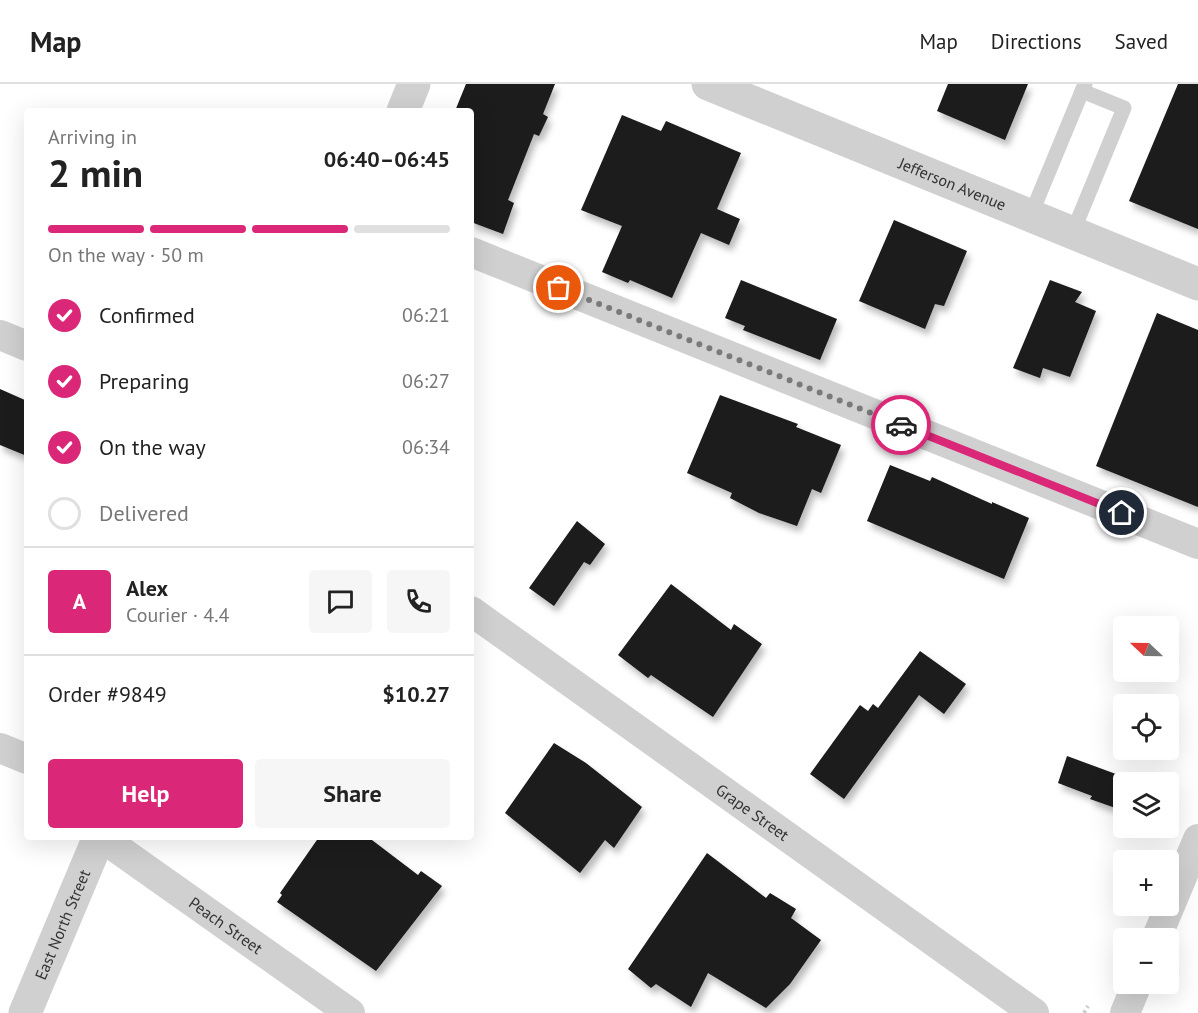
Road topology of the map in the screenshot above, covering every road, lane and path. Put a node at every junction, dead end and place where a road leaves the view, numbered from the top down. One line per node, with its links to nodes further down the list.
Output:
1 (414, 84): 4 (street)
2 (708, 84): 5 (street, Jefferson Avenue)
3 (1084, 87): 5 (lane); 6 (lane)
4 (404, 108)
5 (1030, 217): 6 (street, Jefferson Avenue)
6 (1072, 234): 8 (street, Jefferson Avenue)
7 (474, 253): 11 (street)
8 (1198, 284)
9 (0, 335): 10 (street)
10 (24, 345)
11 (1198, 544)
12 (474, 613): 23 (street, Grape Street)
13 (0, 748): 14 (street)
14 (24, 758)
15 (1198, 839): 18 (street)
16 (99, 840): 21 (street, East North Street)
17 (104, 840): 22 (street, Peach Street)
18 (1161, 928)
19 (1133, 994): 25 (street)
20 (1088, 1006): 24 (path)
21 (25, 1013)
22 (350, 1013)
23 (1034, 1013)
24 (1084, 1013)
25 (1125, 1013)

